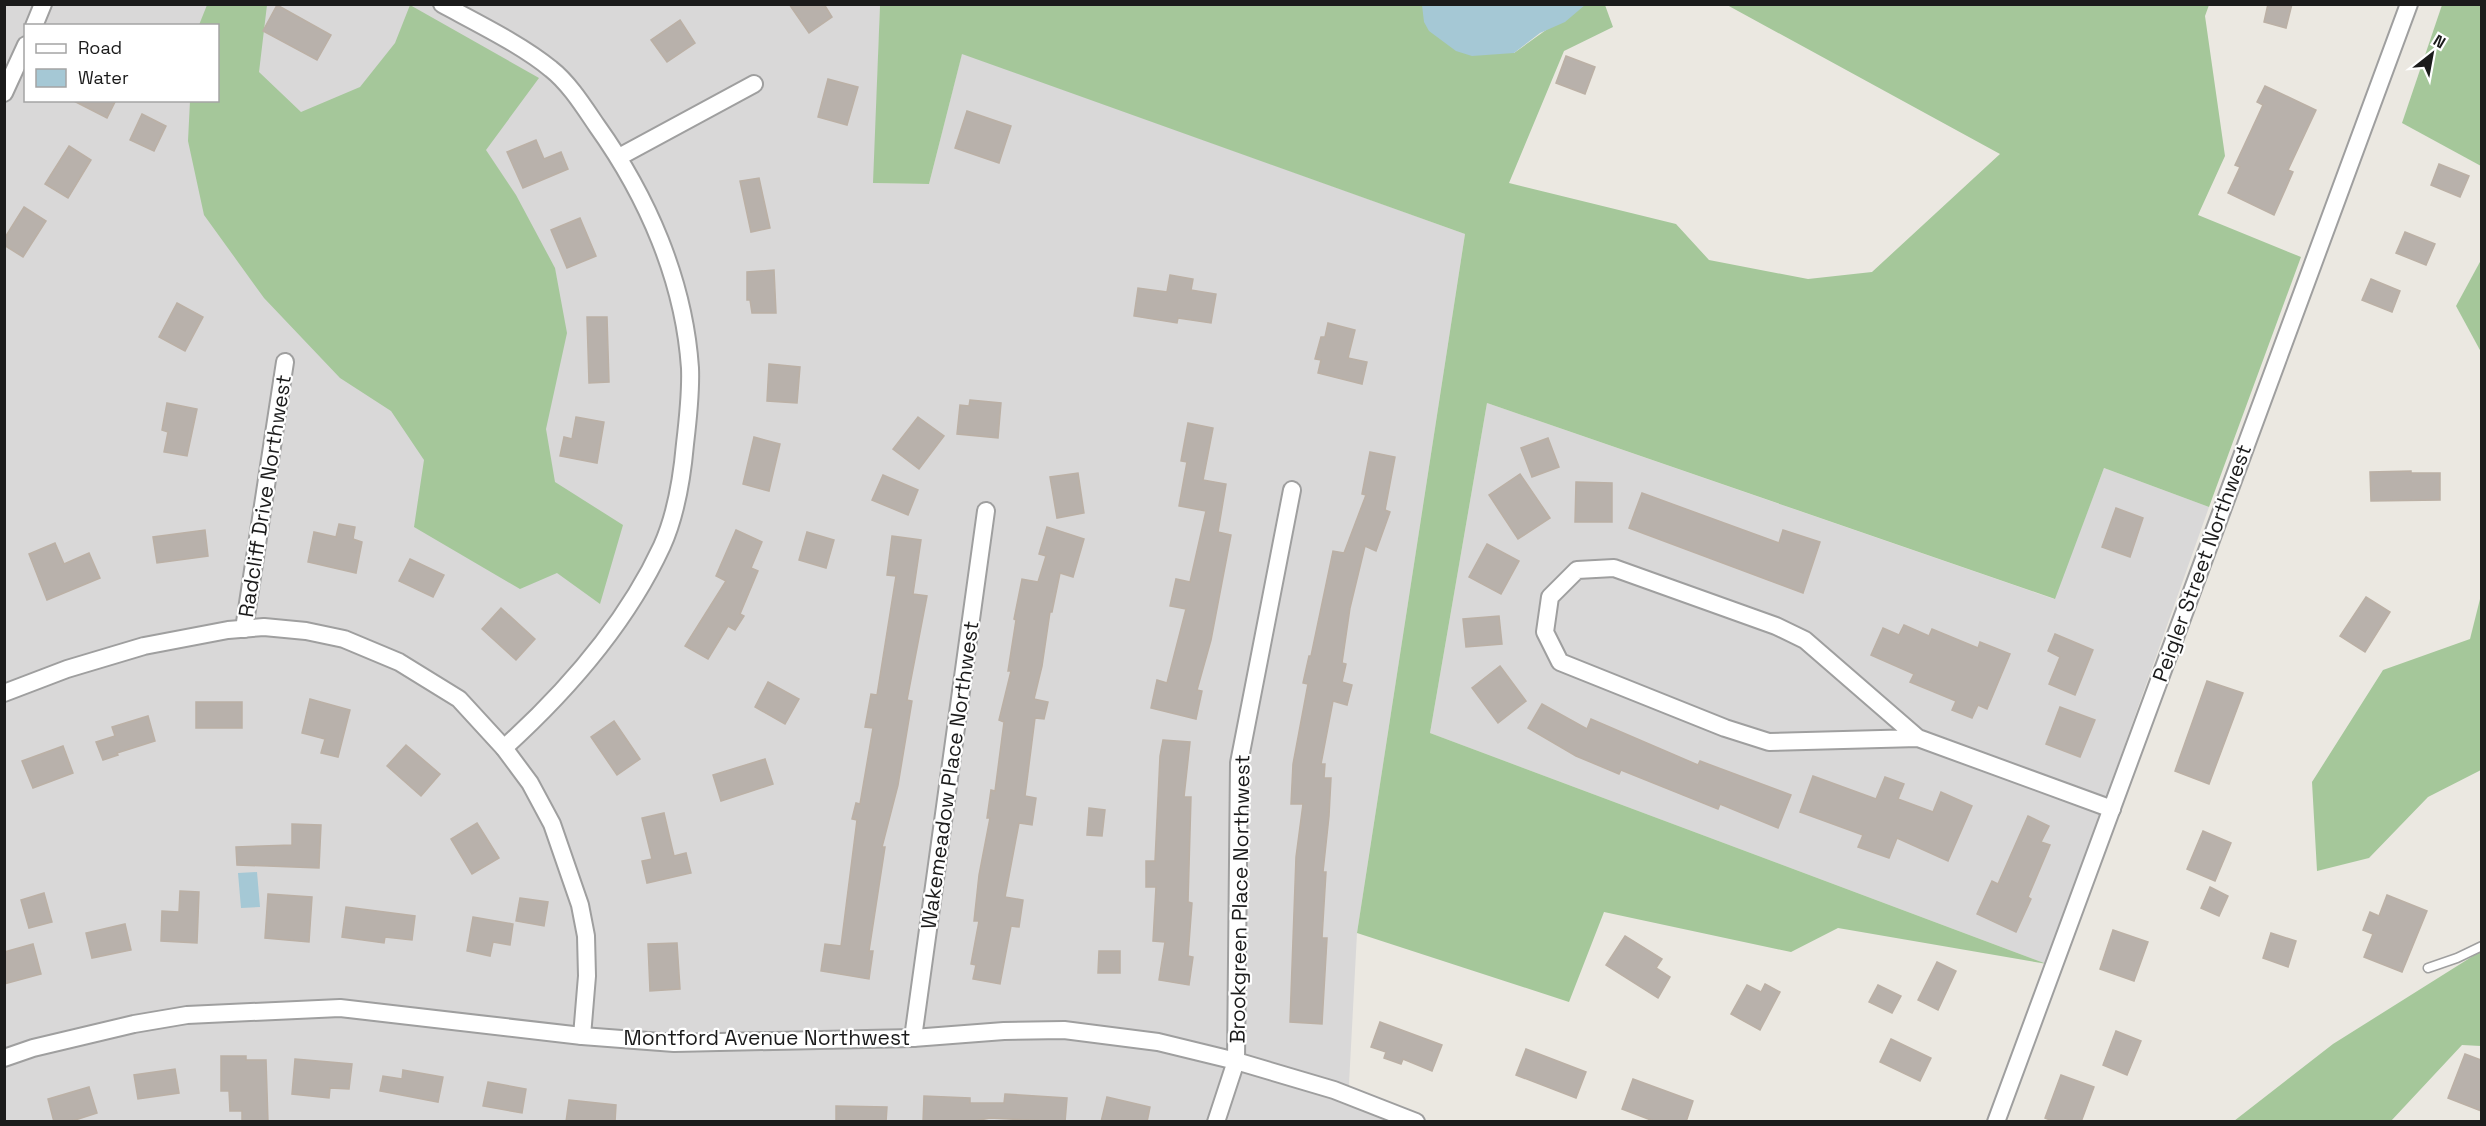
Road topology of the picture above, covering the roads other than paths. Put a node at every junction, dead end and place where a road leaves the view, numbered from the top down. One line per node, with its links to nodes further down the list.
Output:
1 (43, 4): 4 (street)
2 (442, 4): 8 (street)
3 (2409, 4): 16 (street, Peigler Street Northwest)
4 (35, 24)
5 (24, 49): 7 (street)
6 (754, 84): 8 (street)
7 (4, 93)
8 (619, 157): 15 (street)
9 (285, 363): 12 (street, Radcliff Drive Northwest)
10 (1292, 490): 22 (street, Brookgreen Place Northwest)
11 (986, 511): 20 (street, Wakemeadow Place Northwest)
12 (244, 629): 13 (street); 15 (street)
13 (4, 693)
14 (1918, 738): 14 (street); 16 (street)
15 (504, 748): 19 (street)
16 (2112, 809): 25 (street, Peigler Street Northwest)
17 (2481, 946): 18 (lane)
18 (2428, 968)
19 (582, 1036): 20 (street, Montford Avenue Northwest); 21 (street, Montford Avenue Northwest)
20 (913, 1038): 22 (street, Montford Avenue Northwest)
21 (4, 1058)
22 (1236, 1061): 23 (street, Brookgreen Place Northwest); 24 (street, Montford Avenue Northwest)
23 (1216, 1122)
24 (1416, 1122)
25 (1996, 1122)

